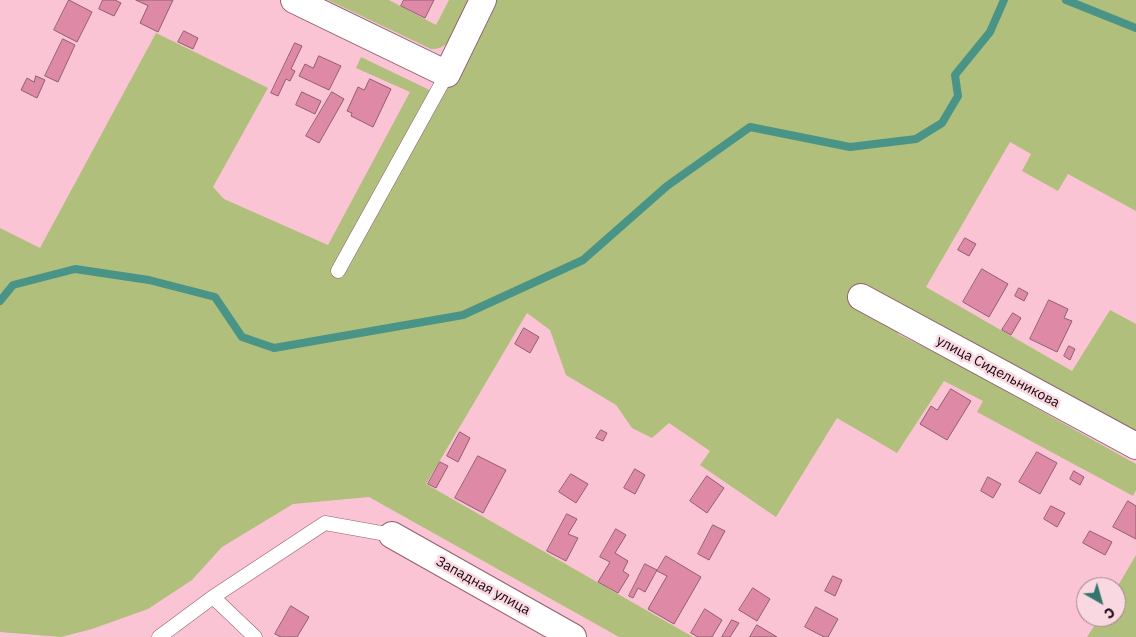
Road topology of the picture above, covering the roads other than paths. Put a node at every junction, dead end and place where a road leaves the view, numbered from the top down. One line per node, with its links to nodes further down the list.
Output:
1 (294, 0): 3 (street)
2 (483, 0): 3 (street)
3 (447, 74): 4 (lane)
4 (338, 271)
5 (861, 297): 6 (street, улица Сидельникова)
6 (1136, 446)
7 (392, 535): 8 (lane); 11 (street, Западная улица)
8 (213, 597): 9 (lane); 10 (lane)
9 (159, 637)
10 (255, 637)
11 (573, 637)

